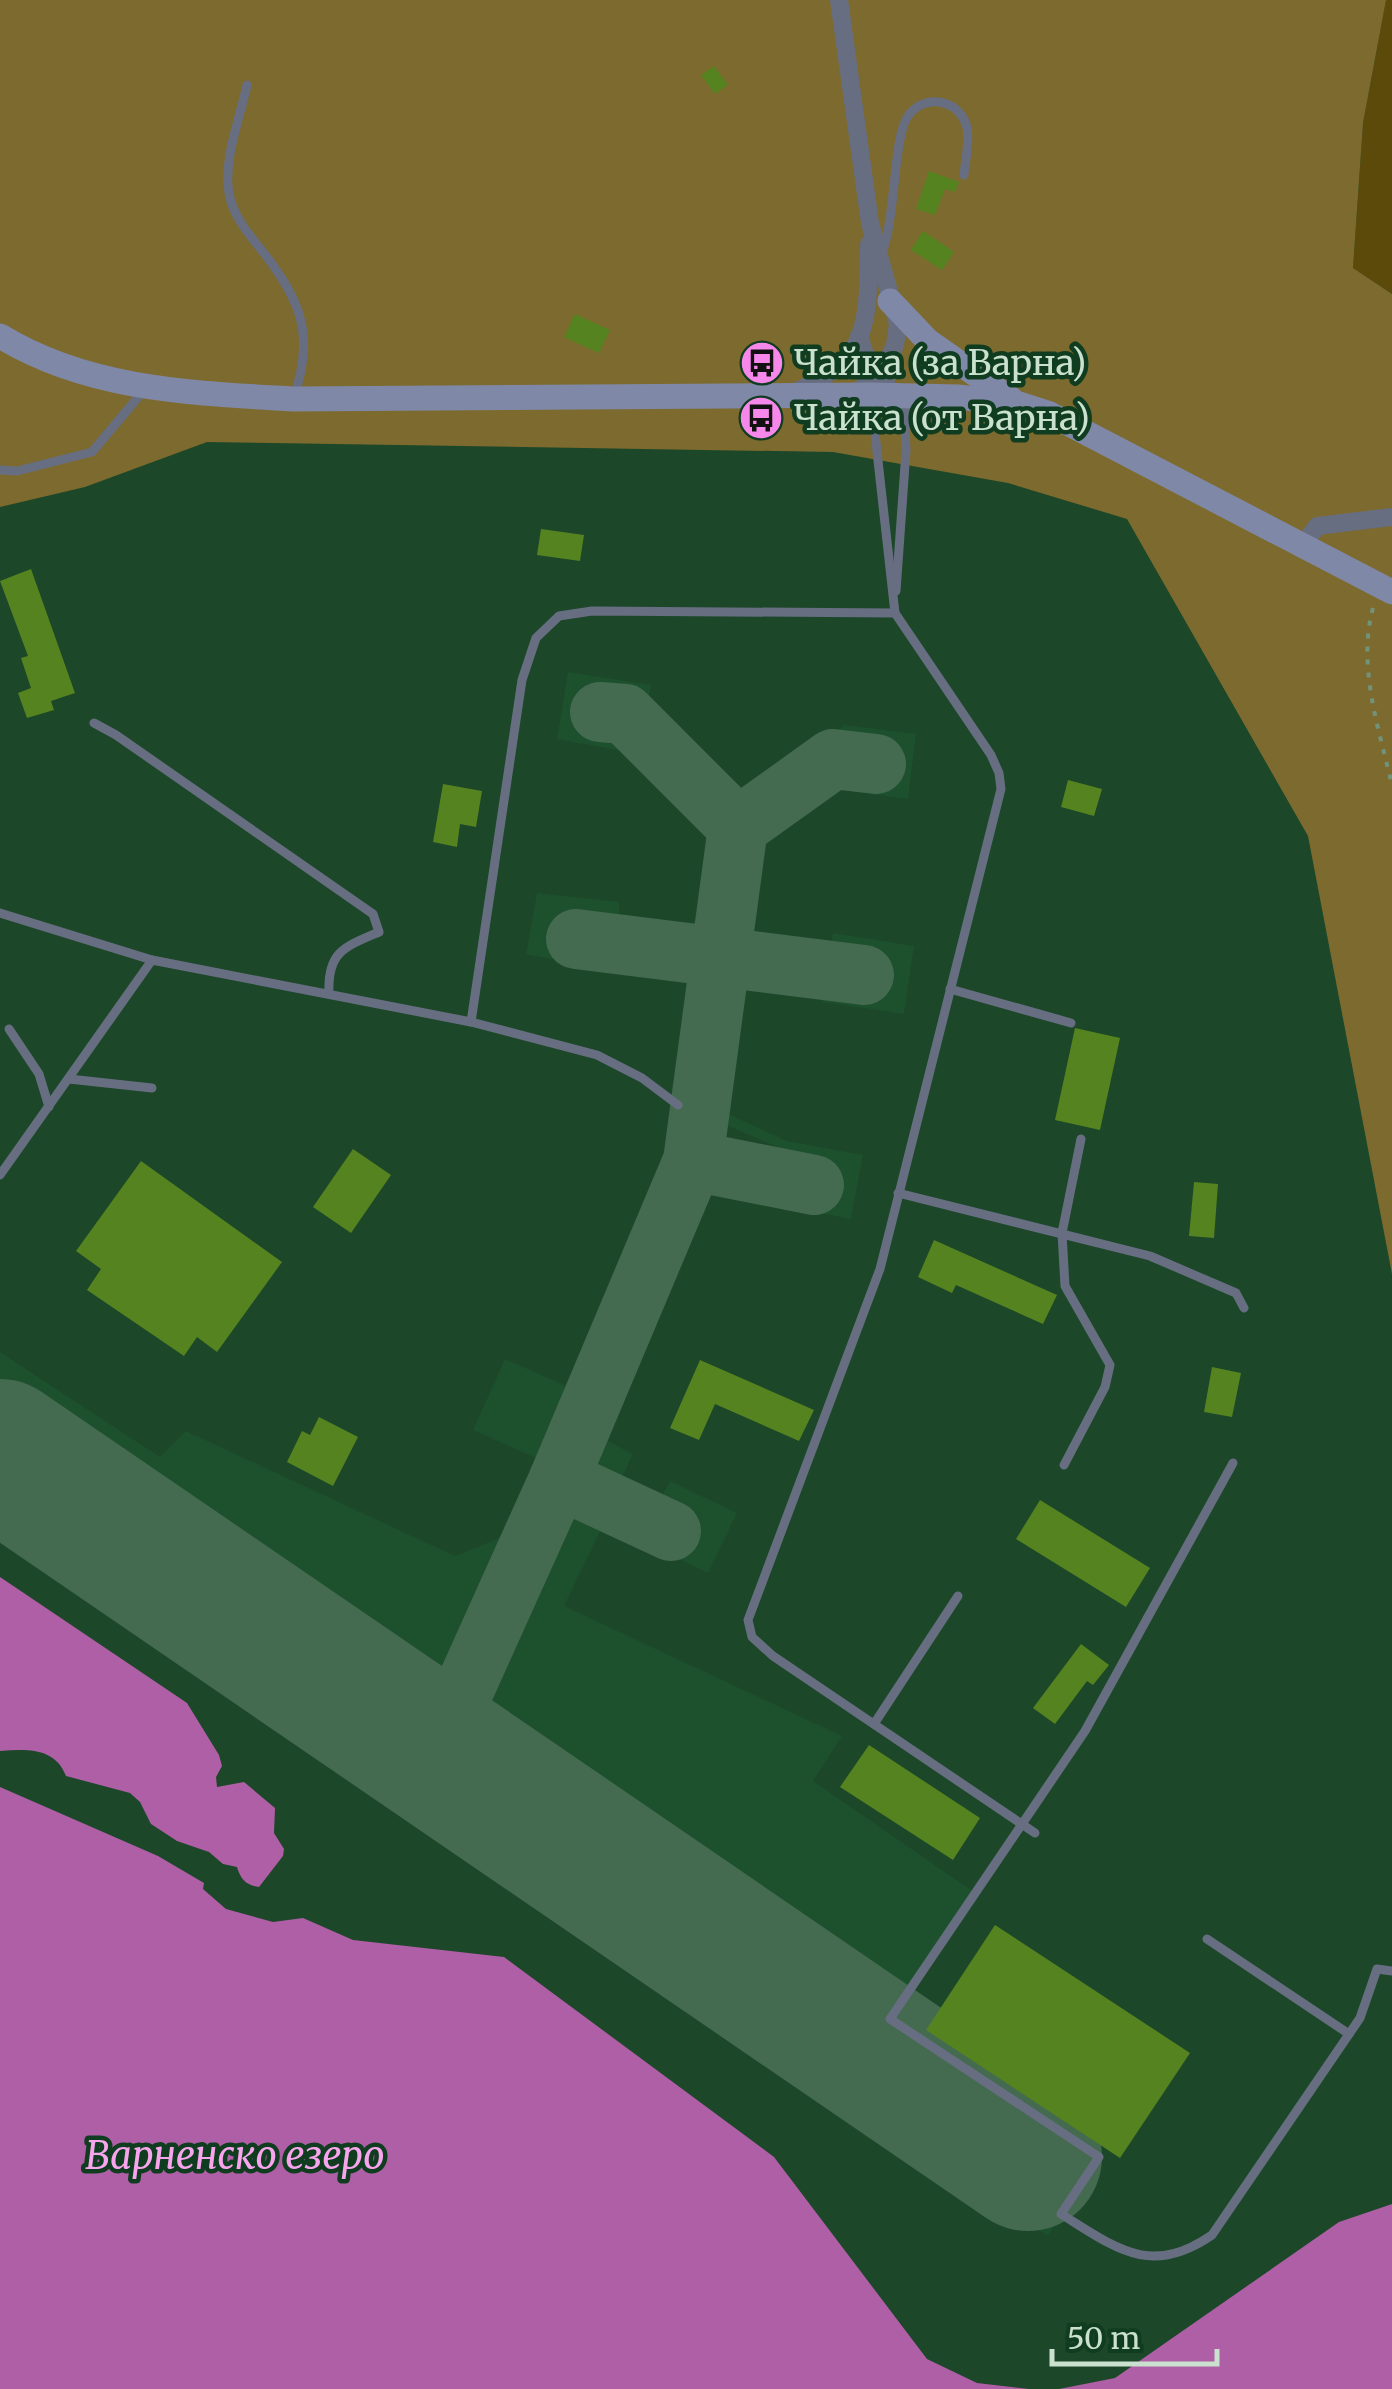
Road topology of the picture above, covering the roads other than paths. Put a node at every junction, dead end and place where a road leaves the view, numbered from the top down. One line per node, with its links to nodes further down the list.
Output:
1 (839, 0): 4 (street)
2 (246, 85): 13 (lane)
3 (964, 175): 5 (lane)
4 (870, 224): 5 (street); 8 (street)
5 (879, 260): 6 (street)
6 (890, 301): 10 (street); 14 (street)
7 (0, 336): 9 (street)
8 (859, 336): 10 (street); 11 (street)
9 (146, 387): 13 (street); 15 (lane)
10 (868, 388): 11 (street); 12 (street); 19 (lane)
11 (793, 394): 13 (street)
12 (904, 396): 14 (street); 19 (lane)
13 (293, 399)
14 (1019, 404): 17 (street)
15 (0, 470)
16 (1392, 517): 17 (street)
17 (1304, 544): 18 (street)
18 (1386, 589)
19 (895, 613): 23 (lane); 25 (lane)
20 (94, 723): 24 (lane)
21 (0, 913): 22 (lane)
22 (152, 960): 24 (lane); 28 (lane)
23 (950, 989): 26 (lane); 34 (lane)
24 (329, 994): 25 (lane)
25 (471, 1022): 30 (lane)
26 (1071, 1023)
27 (9, 1028): 31 (lane)
28 (69, 1078): 29 (lane); 31 (lane)
29 (152, 1088)
30 (678, 1105)
31 (49, 1107): 33 (lane)
32 (1081, 1138): 35 (lane)
33 (0, 1175)
34 (898, 1193): 35 (lane); 40 (lane)
35 (1062, 1233): 36 (lane); 38 (lane)
36 (1244, 1308)
37 (1233, 1463): 41 (lane)
38 (1064, 1465)
39 (958, 1596): 40 (lane)
40 (874, 1724): 41 (lane)
41 (1020, 1823): 42 (lane); 45 (lane)
42 (1035, 1833)
43 (1207, 1939): 45 (lane)
44 (1392, 1971): 45 (lane)
45 (1349, 2034)

